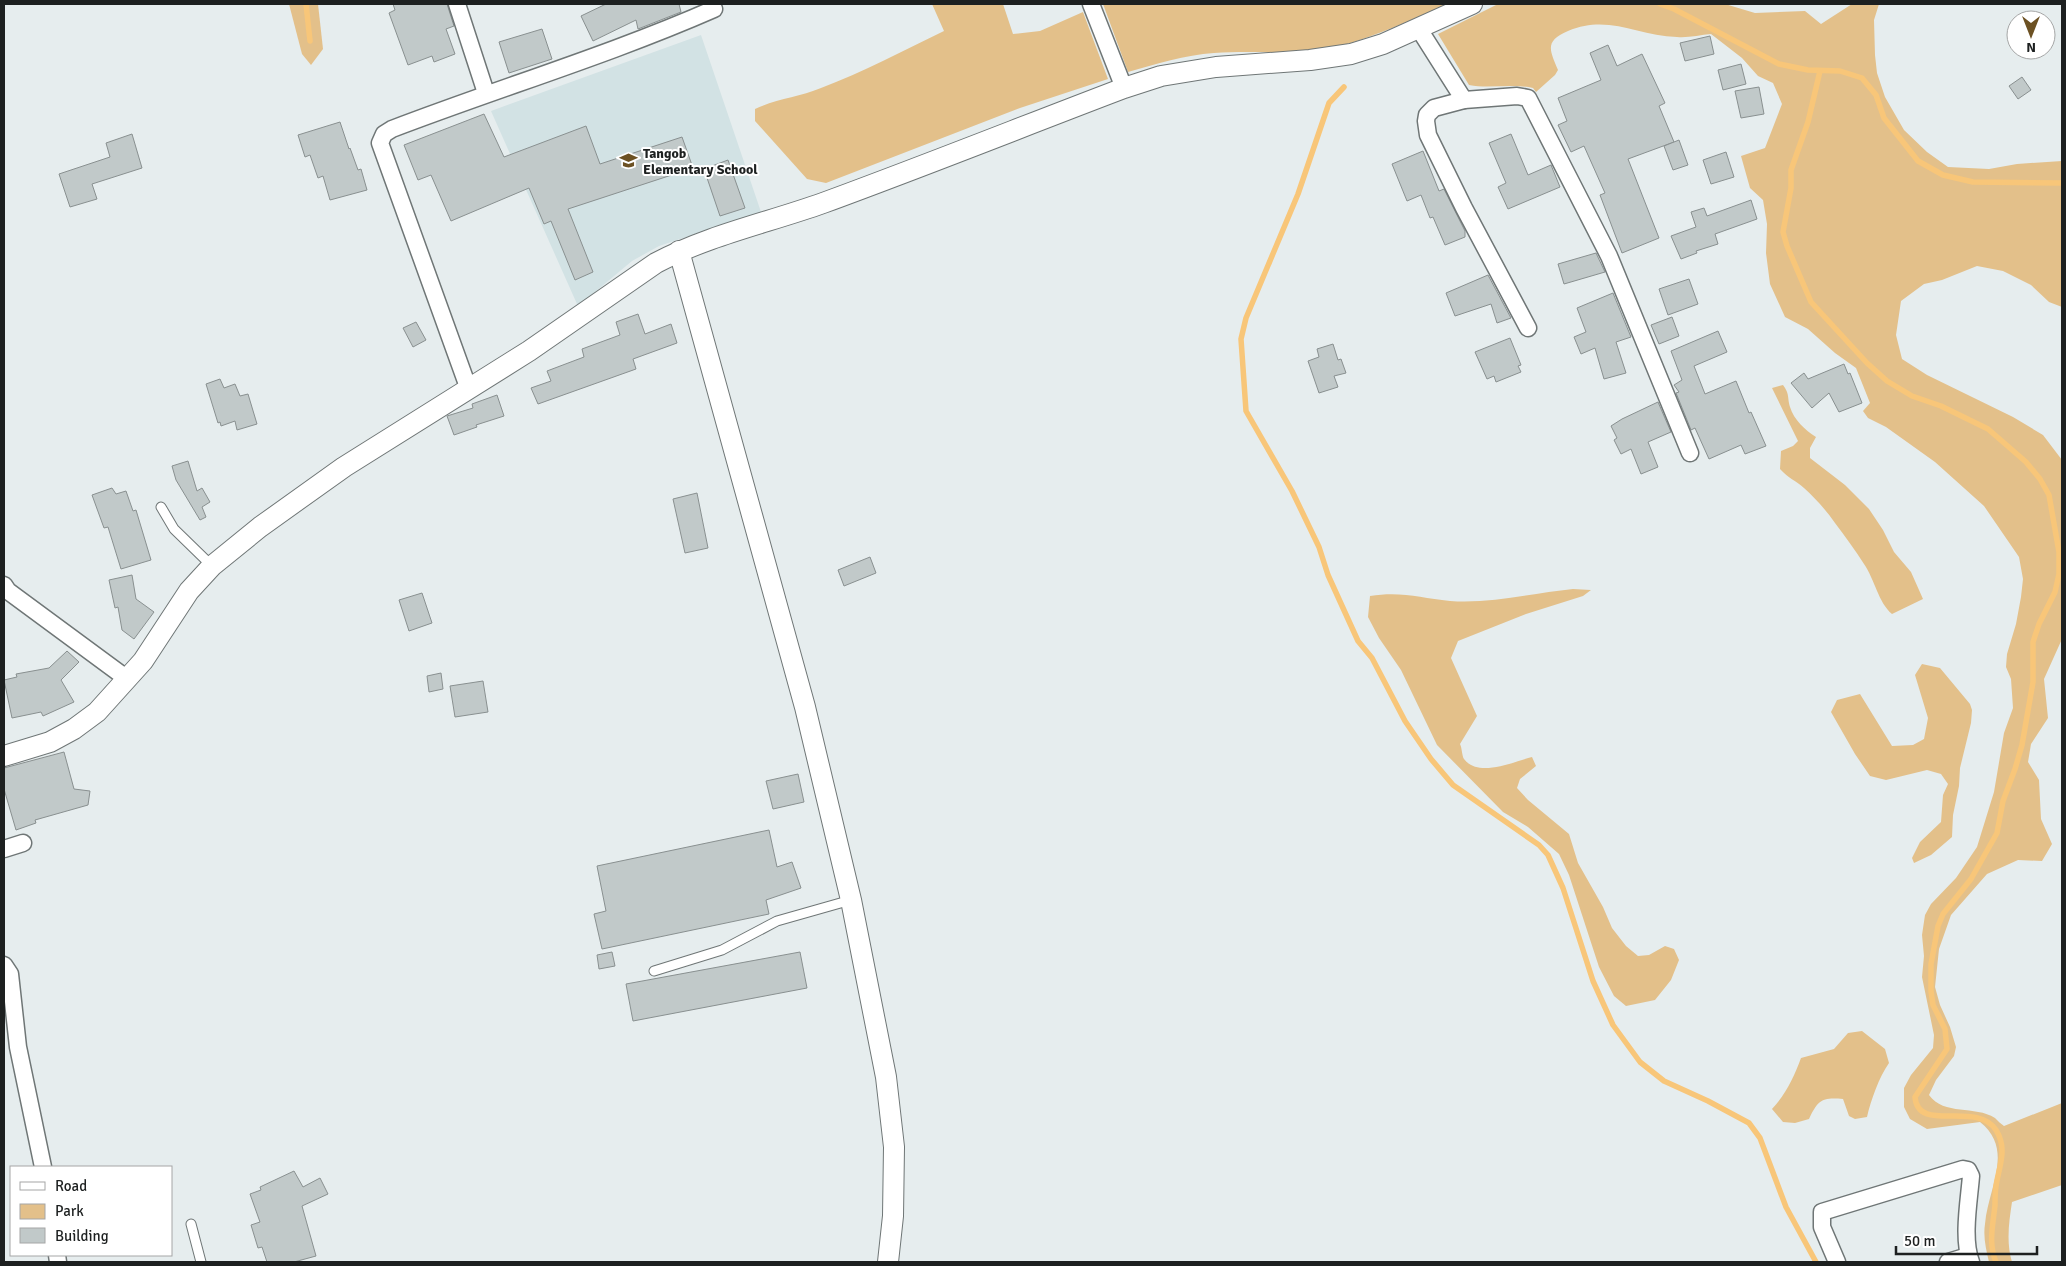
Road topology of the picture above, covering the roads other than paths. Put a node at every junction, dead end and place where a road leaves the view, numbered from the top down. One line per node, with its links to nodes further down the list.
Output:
1 (457, 4): 7 (street)
2 (1091, 4): 6 (street)
3 (1472, 4): 5 (street)
4 (714, 9): 7 (street)
5 (1419, 29): 6 (street); 8 (street)
6 (1124, 88): 9 (street)
7 (486, 93): 11 (street)
8 (1464, 100): 10 (street); 12 (street)
9 (679, 251): 11 (street); 20 (street)
10 (1528, 328)
11 (468, 387): 14 (street)
12 (1690, 453)
13 (160, 507): 14 (lane)
14 (212, 566): 16 (street)
15 (4, 585): 16 (street)
16 (126, 678): 17 (street)
17 (4, 756)
18 (23, 843): 19 (street)
19 (4, 849)
20 (851, 900): 22 (lane); 27 (street)
21 (4, 965): 23 (street)
22 (654, 971)
23 (43, 1166)
24 (190, 1224): 26 (lane)
25 (1969, 1259): 28 (street); 29 (street)
26 (201, 1262)
27 (888, 1262)
28 (1837, 1262)
29 (1948, 1262)

